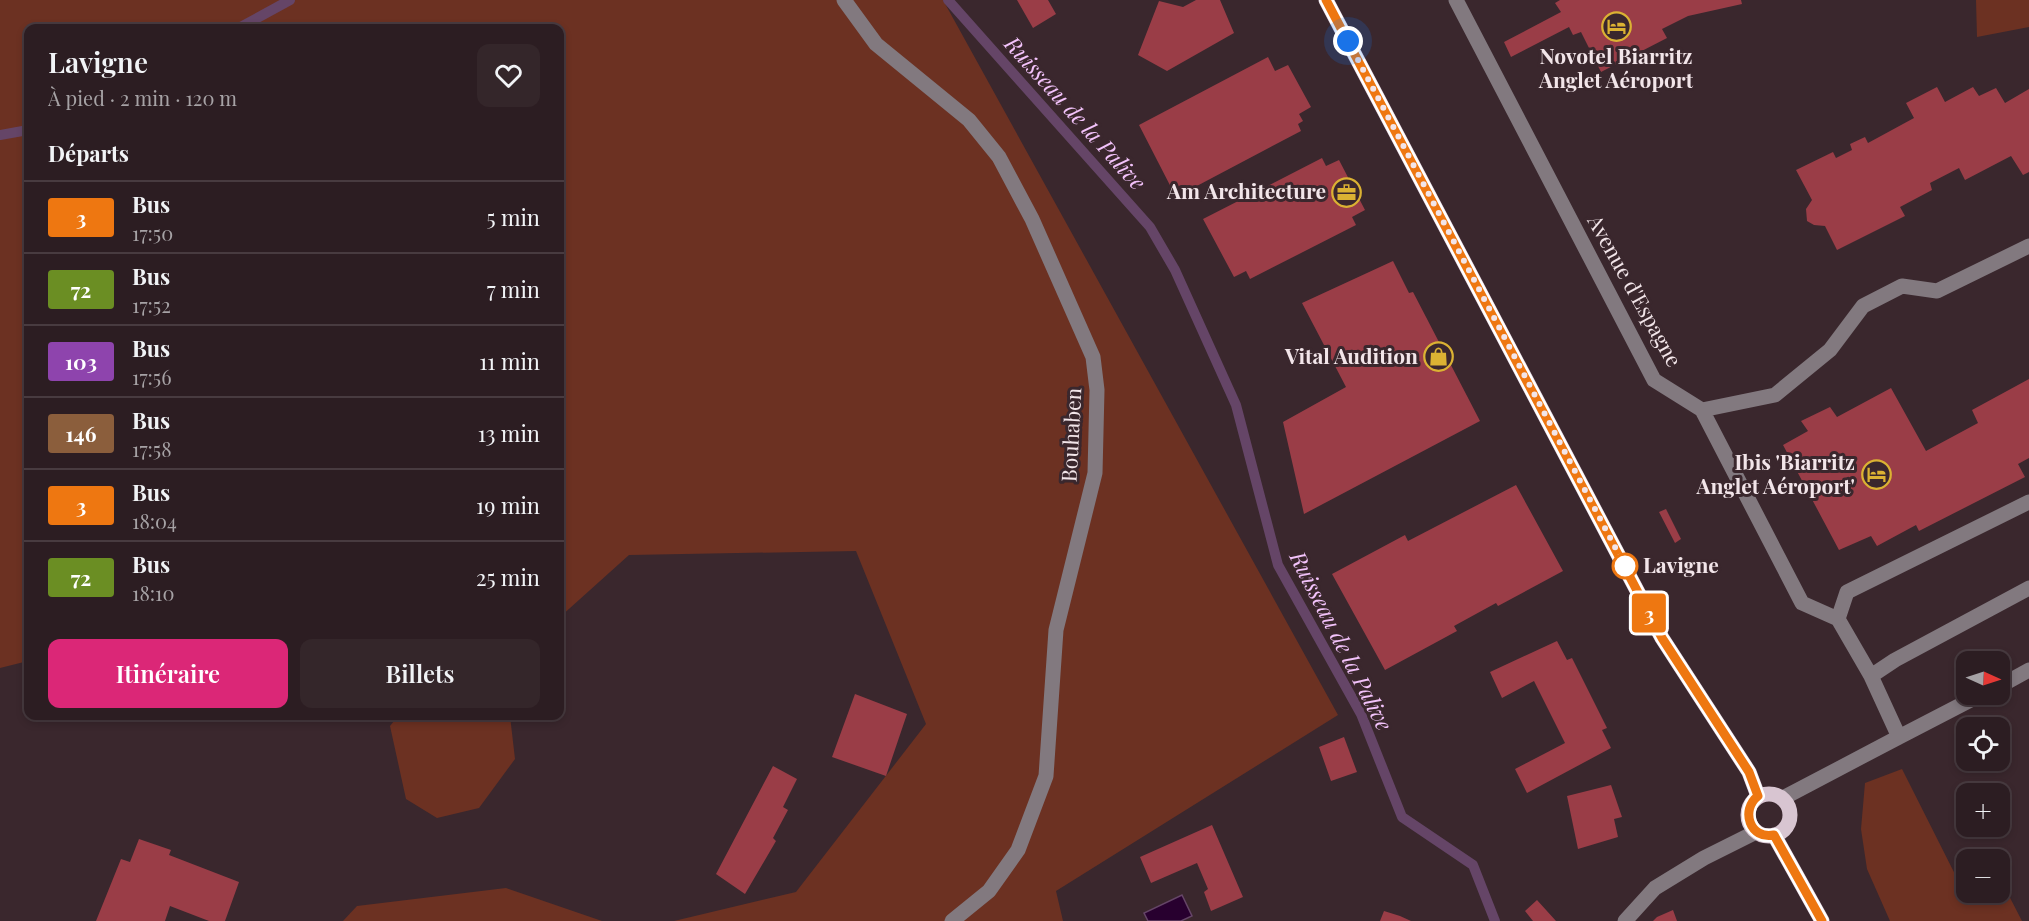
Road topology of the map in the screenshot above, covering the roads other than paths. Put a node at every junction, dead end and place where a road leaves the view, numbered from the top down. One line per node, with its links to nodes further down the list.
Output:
1 (844, 0): 18 (street, Bouhaben)
2 (1326, 0): 14 (main road)
3 (1456, 0): 5 (street, Avenue d'Espagne)
4 (2029, 246): 5 (street)
5 (1702, 410): 8 (street)
6 (2029, 502): 8 (street)
7 (2029, 588): 10 (street)
8 (1838, 619): 10 (street)
9 (2029, 670): 11 (street)
10 (1871, 676): 13 (street)
11 (2010, 680)
12 (1961, 705): 13 (street)
13 (1899, 737): 15 (street)
14 (1758, 796): 15 (main road); 16 (main road)
15 (1783, 798): 17 (main road)
16 (1756, 832): 17 (main road); 19 (street)
17 (1774, 835): 20 (main road)
18 (952, 921)
19 (1625, 921)
20 (1822, 921)

